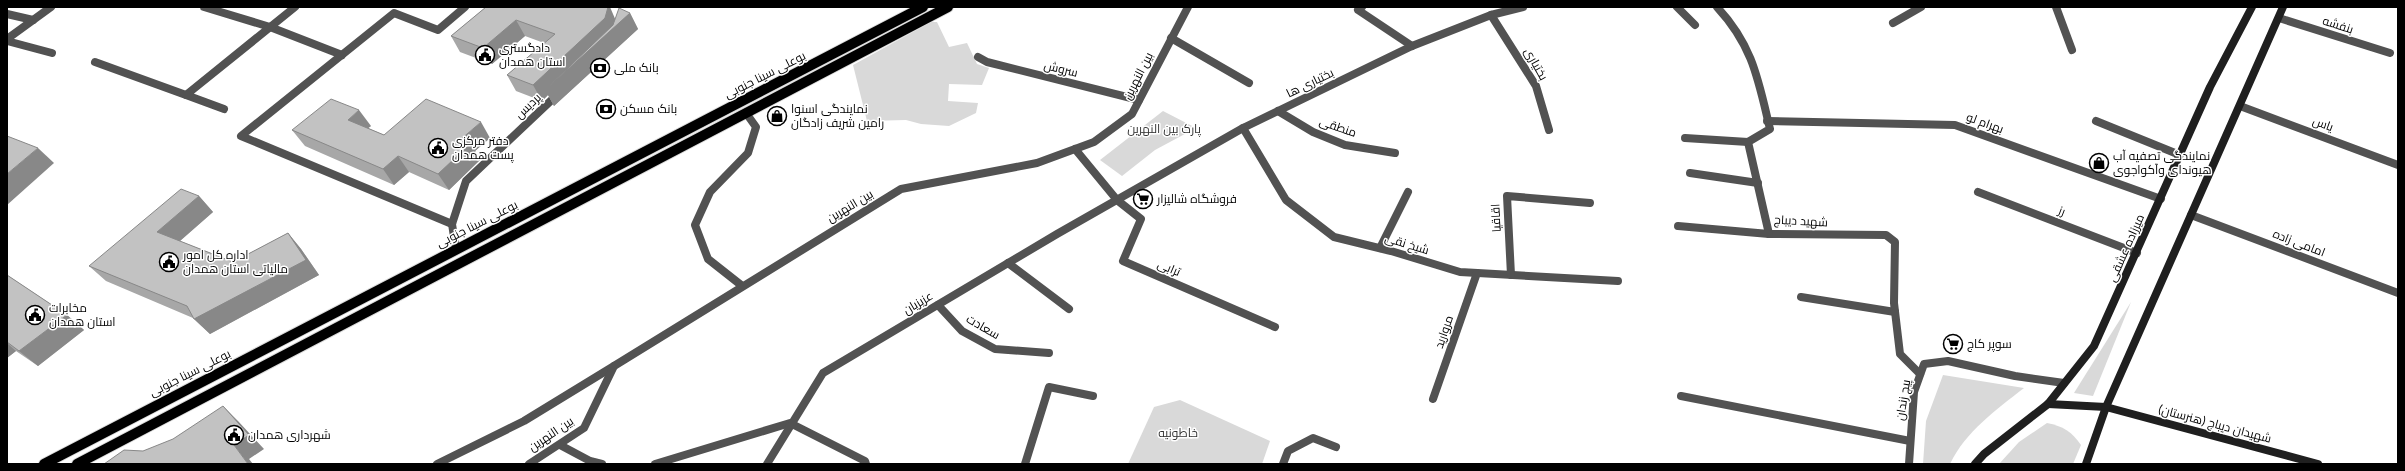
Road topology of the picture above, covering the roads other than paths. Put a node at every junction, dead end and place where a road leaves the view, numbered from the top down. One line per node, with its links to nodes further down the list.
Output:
1 (50, 7): 19 (street)
2 (204, 7): 22 (street)
3 (295, 7): 22 (street)
4 (465, 7): 29 (street)
5 (923, 7): 62 (main road, بوعلی سینا جنوبی)
6 (948, 7): 39 (main road, بوعلی سینا جنوبی)
7 (1188, 7): 23 (street, بین النهرین)
8 (1362, 7): 25 (street)
9 (1523, 7): 17 (street, بختیاری ها)
10 (1677, 7): 21 (street)
11 (1717, 7): 40 (street)
12 (1921, 7): 20 (street)
13 (2056, 7): 26 (street)
14 (2252, 7): 48 (main road, میرزاده عشقی)
15 (2283, 7): 18 (main road)
16 (7, 14): 19 (street)
17 (1491, 15): 25 (street, بختیاری ها); 43 (street, بختیاری)
18 (2279, 18): 28 (street, بنفشه); 36 (main road)
19 (33, 20): 24 (street)
20 (1893, 23)
21 (1695, 25)
22 (270, 28): 29 (street); 34 (street)
23 (1171, 38): 32 (street); 35 (street, بین النهرین)
24 (7, 40): 27 (street)
25 (1412, 46): 38 (street, بختیاری ها)
26 (2072, 50)
27 (52, 53)
28 (2390, 53)
29 (342, 55): 58 (street)
30 (978, 57): 35 (street, سروش)
31 (95, 62): 34 (street)
32 (1249, 83)
33 (567, 85): 58 (street, پردیس)
34 (186, 95): 37 (street)
35 (1139, 100): 46 (street, بین النهرین)
36 (2240, 106): 49 (street, یاس); 57 (main road)
37 (224, 109)
38 (1278, 111): 42 (street, بختیاری ها); 47 (street, منطقی)
39 (746, 113): 68 (street); 90 (main road, بوعلی سینا جنوبی)
40 (1767, 121): 45 (street); 54 (street, بهرام لو)
41 (2096, 121): 48 (street)
42 (1243, 128): 55 (street, بختیاری ها); 61 (street, شیخ نقی)
43 (1549, 130)
44 (1685, 138): 45 (street)
45 (1748, 142): 51 (street, شهید دیباج)
46 (1075, 149): 55 (street); 68 (street, بین النهرین)
47 (1395, 153)
48 (2180, 155): 54 (main road, میرزاده عشقی)
49 (2398, 164)
50 (1690, 173): 51 (street)
51 (1758, 183): 60 (street, شهید دیباج)
52 (1408, 192): 61 (street)
53 (1978, 192): 63 (street, رز)
54 (2160, 199): 63 (main road, میرزاده عشقی)
55 (1117, 200): 64 (street, عزیزیان); 74 (street, ترابی)
56 (1590, 203): 66 (street, اقاقیا)
57 (2191, 215): 69 (street, امامی زاده); 83 (main road)
58 (452, 224): 62 (street, پردیس)
59 (1678, 226): 60 (street)
60 (1769, 234): 73 (street, شهید دیباج)
61 (1380, 248): 65 (street, شیخ نقی)
62 (456, 250): 89 (main road, بوعلی سینا جنوبی)
63 (2137, 253): 78 (main road, میرزاده عشقی)
64 (1008, 263): 71 (street, عزیزیان); 72 (street)
65 (1477, 273): 66 (street, شیخ نقی); 81 (street, مروارید)
66 (1511, 275): 67 (street, شیخ نقی)
67 (1618, 281)
68 (741, 285): 76 (street, بین النهرین)
69 (2398, 293)
70 (1801, 297): 73 (street)
71 (938, 305): 75 (street, سعادت); 84 (street, عزیزیان)
72 (1069, 309)
73 (1895, 312): 77 (street, شهید دیباج)
74 (1275, 327)
75 (1049, 353)
76 (614, 366): 86 (street, بین النهرین); 91 (street)
77 (1920, 374): 78 (street, پیچ زندان); 85 (street, پیچ زندان)
78 (2064, 383): 82 (main road, میرزاده عشقی)
79 (1093, 396): 97 (street)
80 (1681, 396): 85 (street)
81 (1433, 399)
82 (2048, 404): 83 (main road, شهیدان دیباج (هنرستان)); 100 (main road, میرزاده عشقی)
83 (2106, 406): 101 (main road); 102 (main road, شهیدان دیباج (هنرستان))
84 (790, 423): 94 (street); 95 (street, عزیزیان); 96 (street)
85 (1910, 441): 99 (street, پیچ زندان)
86 (560, 445): 88 (street); 92 (street, بین النهرین)
87 (1336, 447): 98 (street)
88 (588, 463): 93 (street)
89 (44, 464)
90 (77, 464)
91 (438, 464)
92 (529, 464)
93 (602, 464)
94 (655, 464)
95 (767, 464)
96 (866, 464)
97 (1025, 464)
98 (1283, 464)
99 (1909, 464)
100 (1975, 464)
101 (2086, 464)
102 (2318, 464)

